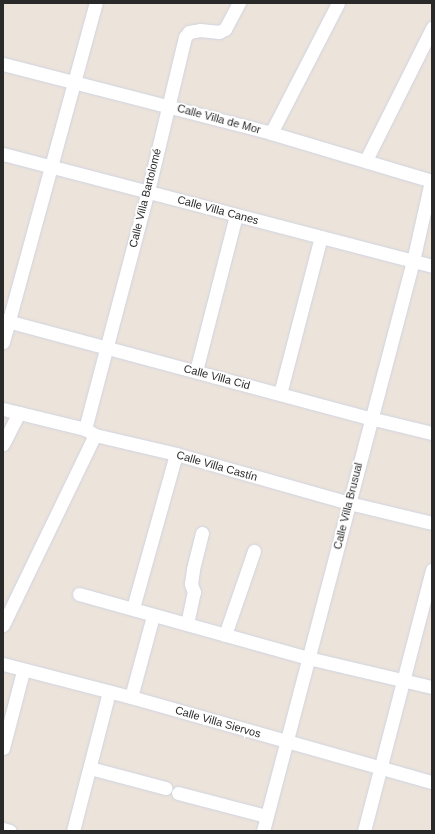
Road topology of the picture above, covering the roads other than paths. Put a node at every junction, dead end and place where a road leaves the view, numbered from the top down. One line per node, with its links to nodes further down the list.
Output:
1 (96, 3): 6 (street)
2 (239, 3): 7 (street, Calle Villa Bartolomé)
3 (338, 3): 8 (street)
4 (432, 28): 10 (street)
5 (3, 64): 6 (street, Calle Villa de Mor)
6 (74, 83): 7 (street, Calle Villa de Mor); 11 (street)
7 (167, 105): 8 (street, Calle Villa de Mor); 13 (street, Calle Villa Bartolomé)
8 (271, 133): 10 (street, Calle Villa de Mor)
9 (3, 154): 11 (street, Calle Villa Canes)
10 (366, 160): 12 (street, Calle Villa de Mor)
11 (52, 167): 13 (street, Calle Villa Canes); 18 (street)
12 (432, 181): 16 (street, Calle Villa Brusual)
13 (148, 191): 14 (street, Calle Villa Canes); 20 (street, Calle Villa Bartolomé)
14 (236, 215): 15 (street, Calle Villa Canes); 21 (street)
15 (321, 237): 16 (street, Calle Villa Canes); 22 (street)
16 (413, 261): 17 (street, Calle Villa Canes); 25 (street, Calle Villa Brusual)
17 (432, 266)
18 (6, 320): 19 (street); 20 (street, Calle Villa Cid)
19 (3, 342)
20 (106, 347): 21 (street, Calle Villa Cid); 26 (street, Calle Villa Bartolomé)
21 (196, 371): 22 (street, Calle Villa Cid)
22 (280, 394): 25 (street, Calle Villa Cid)
23 (3, 409): 24 (street, Calle Villa Castín)
24 (19, 413): 26 (street, Calle Villa Castín); 28 (street)
25 (370, 418): 27 (street, Calle Villa Cid); 30 (street, Calle Villa Brusual)
26 (90, 432): 29 (street, Calle Villa Castín); 39 (street, Calle Villa Bartolomé)
27 (432, 433)
28 (3, 444)
29 (176, 454): 30 (street, Calle Villa Castín); 36 (street)
30 (349, 503): 31 (street, Calle Villa Castín); 41 (street, Calle Villa Brusual)
31 (432, 523)
32 (202, 533): 38 (street)
33 (254, 551): 40 (street)
34 (432, 570): 44 (street)
35 (79, 594): 36 (street)
36 (132, 608): 37 (street)
37 (153, 616): 38 (street); 47 (street)
38 (187, 624): 40 (street)
39 (3, 625)
40 (225, 635): 41 (street)
41 (308, 658): 44 (street); 48 (street, Calle Villa Brusual)
42 (3, 664): 43 (street, Calle Villa Siervos)
43 (23, 671): 46 (street, Calle Villa Siervos); 49 (street)
44 (402, 680): 45 (street); 50 (street)
45 (432, 687)
46 (109, 692): 47 (street, Calle Villa Siervos); 51 (street)
47 (130, 697): 48 (street, Calle Villa Siervos)
48 (286, 741): 50 (street, Calle Villa Siervos); 55 (street, Calle Villa Brusual)
49 (3, 748)
50 (382, 767): 52 (street, Calle Villa Siervos); 60 (street)
51 (90, 768): 53 (street); 58 (street)
52 (432, 782)
53 (165, 788)
54 (178, 793): 55 (street)
55 (266, 816): 59 (street, Calle Villa Brusual)
56 (3, 829): 57 (street)
57 (10, 831)
58 (73, 831)
59 (263, 831)
60 (364, 831)

